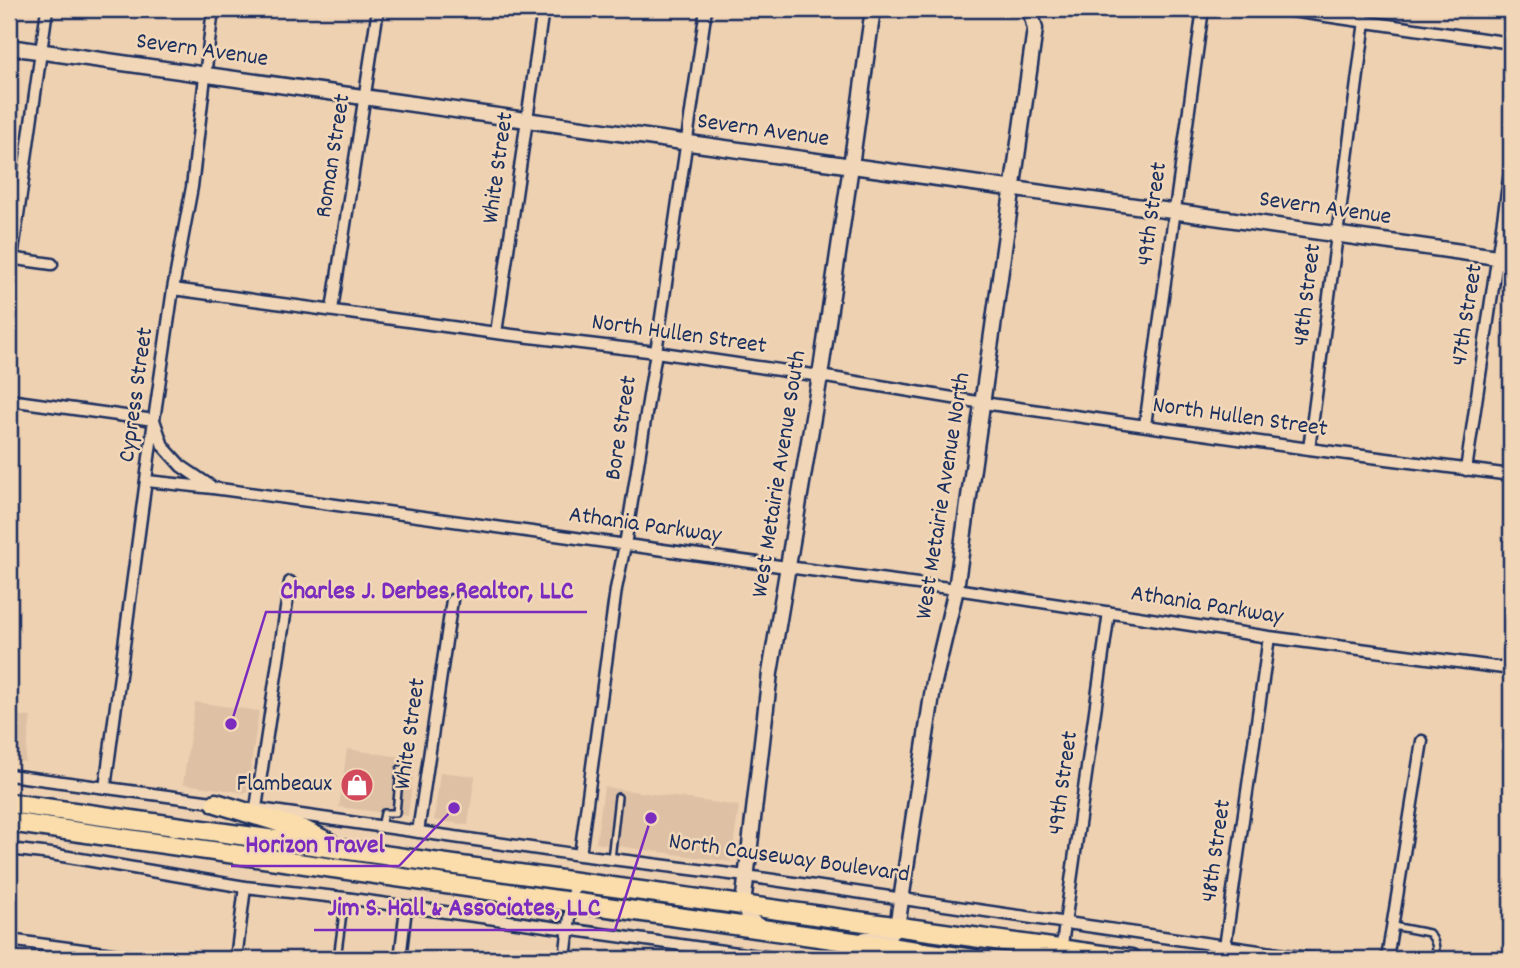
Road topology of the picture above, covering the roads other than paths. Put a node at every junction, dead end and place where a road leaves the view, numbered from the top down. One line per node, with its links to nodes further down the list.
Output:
1 (47, 9): 13 (street)
2 (213, 9): 14 (street, Cypress Street)
3 (377, 9): 15 (street, Roman Street)
4 (543, 9): 16 (street, White Street)
5 (706, 9): 17 (street, Bore Street)
6 (873, 9): 18 (main road, West Metairie Avenue South)
7 (1030, 9): 20 (main road, West Metairie Avenue North)
8 (1203, 9): 21 (street, 49th Street)
9 (1278, 9): 10 (street)
10 (1365, 22): 11 (street); 22 (street, 48th Street)
11 (1511, 43)
12 (9, 47): 13 (main road, Severn Avenue)
13 (41, 52): 14 (main road, Severn Avenue); 23 (street)
14 (204, 75): 15 (main road, Severn Avenue); 26 (street, Cypress Street)
15 (364, 97): 16 (main road, Severn Avenue); 27 (street, Roman Street)
16 (527, 121): 17 (main road, Severn Avenue); 28 (street, White Street)
17 (687, 143): 18 (main road, Severn Avenue); 29 (street, Bore Street)
18 (851, 166): 20 (main road, Severn Avenue); 30 (main road, West Metairie Avenue South)
19 (1511, 166): 24 (street, 47th Street)
20 (1013, 190): 21 (main road, Severn Avenue); 32 (main road, West Metairie Avenue North)
21 (1175, 212): 22 (main road, Severn Avenue); 34 (street, 49th Street)
22 (1337, 233): 24 (main road, Severn Avenue); 35 (street, 48th Street)
23 (10, 258): 25 (street)
24 (1504, 258): 36 (street, 47th Street)
25 (52, 264)
26 (173, 289): 27 (street, North Hullen Street); 33 (street, Cypress Street)
27 (332, 310): 28 (street, North Hullen Street)
28 (496, 332): 29 (street, North Hullen Street)
29 (656, 352): 30 (street, North Hullen Street); 40 (street, Bore Street)
30 (820, 376): 32 (street, North Hullen Street); 41 (main road, West Metairie Avenue South)
31 (9, 400): 33 (street)
32 (983, 403): 34 (street, North Hullen Street); 43 (main road, West Metairie Avenue North)
33 (154, 420): 38 (street, Cypress Street); 39 (street)
34 (1145, 425): 35 (street, North Hullen Street)
35 (1309, 449): 36 (street, North Hullen Street)
36 (1466, 470): 37 (street, North Hullen Street)
37 (1511, 475)
38 (147, 481): 39 (street, Athania Parkway); 51 (street, Cypress Street)
39 (213, 488): 40 (street, Athania Parkway)
40 (625, 545): 41 (street, Athania Parkway); 61 (street, Bore Street)
41 (787, 567): 43 (street, Athania Parkway); 63 (main road, West Metairie Avenue South)
42 (290, 582): 55 (street)
43 (956, 589): 45 (street, Athania Parkway); 67 (main road, West Metairie Avenue North)
44 (452, 600): 58 (street, White Street)
45 (1109, 612): 46 (street, Athania Parkway); 71 (street, 49th Street)
46 (1269, 637): 47 (street, Athania Parkway); 78 (street, 48th Street)
47 (1511, 669)
48 (1422, 741): 72 (street)
49 (400, 769): 57 (lane)
50 (9, 775): 51 (street, North Causeway Boulevard)
51 (105, 788): 54 (street, North Causeway Boulevard)
52 (618, 797): 62 (lane)
53 (9, 802): 60 (highway)
54 (216, 803): 55 (street, North Causeway Boulevard); 60 (highway)
55 (256, 808): 57 (street, North Causeway Boulevard)
56 (9, 824): 68 (highway)
57 (381, 827): 58 (street, North Causeway Boulevard)
58 (418, 832): 61 (street, North Causeway Boulevard)
59 (9, 849): 65 (street)
60 (343, 849): 64 (highway)
61 (580, 855): 62 (street, North Causeway Boulevard)
62 (611, 859): 63 (street, North Causeway Boulevard)
63 (746, 876): 67 (street, North Causeway Boulevard); 69 (main road, West Metairie Avenue South)
64 (574, 882): 68 (street); 69 (highway)
65 (245, 887): 66 (street); 82 (street)
66 (345, 898): 70 (street); 83 (lane)
67 (902, 899): 71 (street, North Causeway Boulevard); 73 (main road, West Metairie Avenue North)
68 (572, 902): 74 (street); 75 (highway)
69 (743, 905): 73 (highway); 75 (main road)
70 (406, 908): 74 (street); 84 (street)
71 (1066, 922): 78 (street, North Causeway Boulevard); 79 (street, 49th Street)
72 (1393, 926): 90 (street); 91 (lane)
73 (897, 927): 77 (main road); 79 (highway)
74 (569, 930): 80 (street); 85 (street)
75 (773, 931): 77 (highway)
76 (9, 940): 81 (street)
77 (839, 940): 87 (highway)
78 (1225, 947): 89 (street, North Causeway Boulevard)
79 (1061, 954): 88 (highway)
80 (731, 956): 86 (street)
81 (149, 959)
82 (236, 959)
83 (337, 959)
84 (400, 959)
85 (565, 959)
86 (781, 959)
87 (973, 959)
88 (1131, 959)
89 (1313, 959)
90 (1387, 959)
91 (1435, 959)

